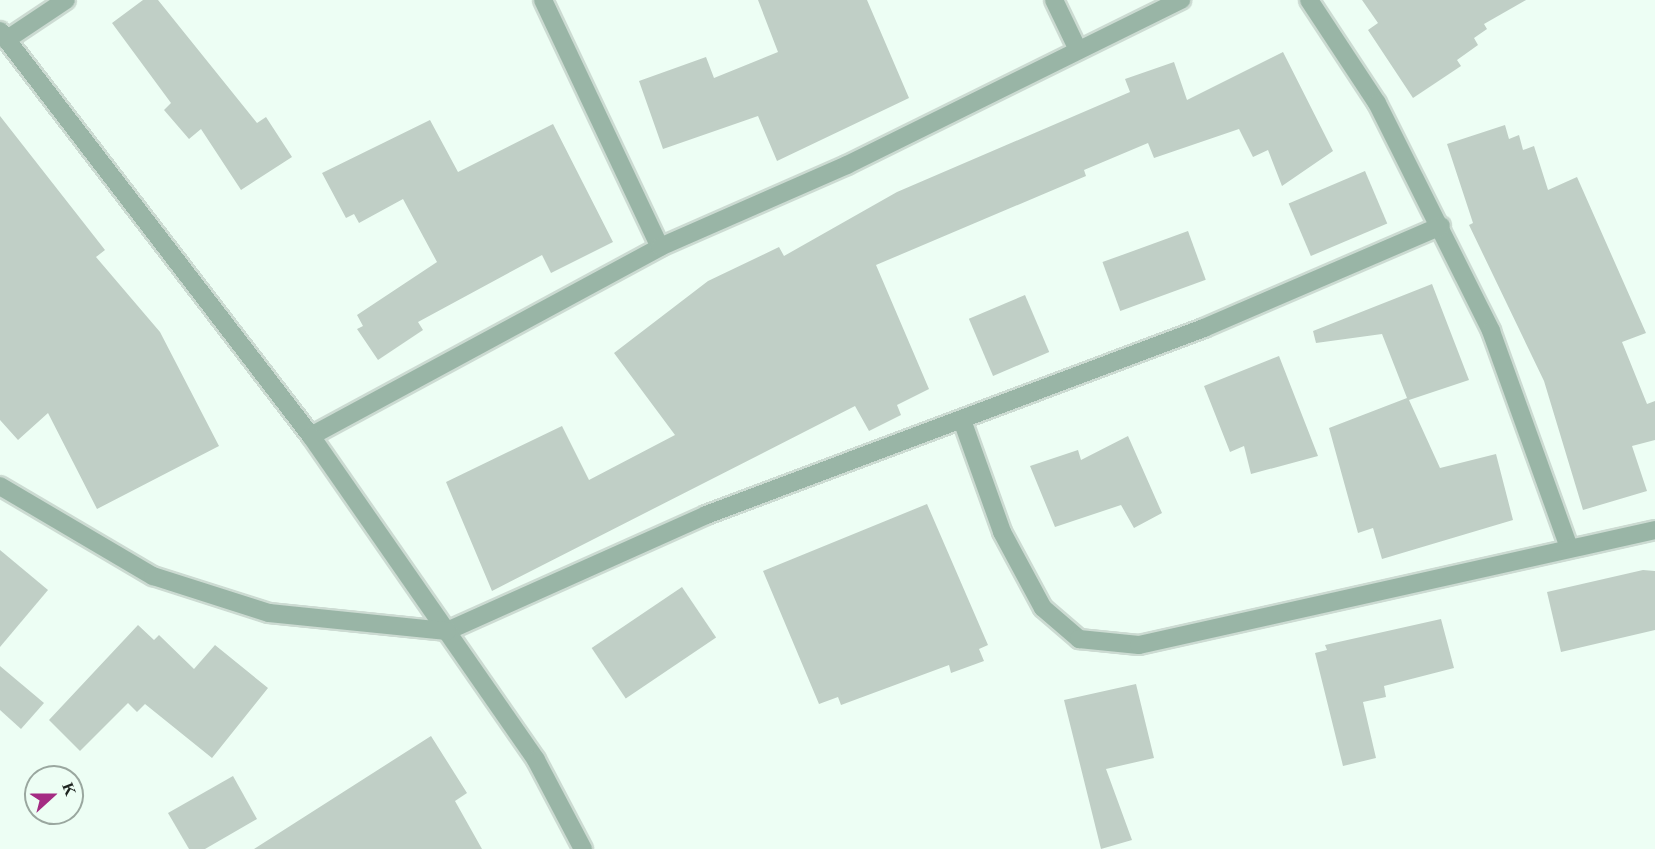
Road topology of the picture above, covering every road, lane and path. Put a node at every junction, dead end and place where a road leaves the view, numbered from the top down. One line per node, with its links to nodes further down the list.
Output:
1 (66, 0): 6 (street)
2 (543, 0): 9 (street)
3 (1054, 0): 7 (street)
4 (1181, 0): 7 (street)
5 (1309, 0): 8 (street)
6 (3, 36): 11 (street)
7 (1077, 50): 9 (street)
8 (1441, 226): 10 (street); 14 (street)
9 (660, 247): 11 (street)
10 (962, 420): 14 (street); 15 (street)
11 (311, 435): 15 (street)
12 (0, 486): 15 (street)
13 (1655, 530): 14 (street)
14 (1569, 548)
15 (447, 631): 16 (street)
16 (583, 849)

